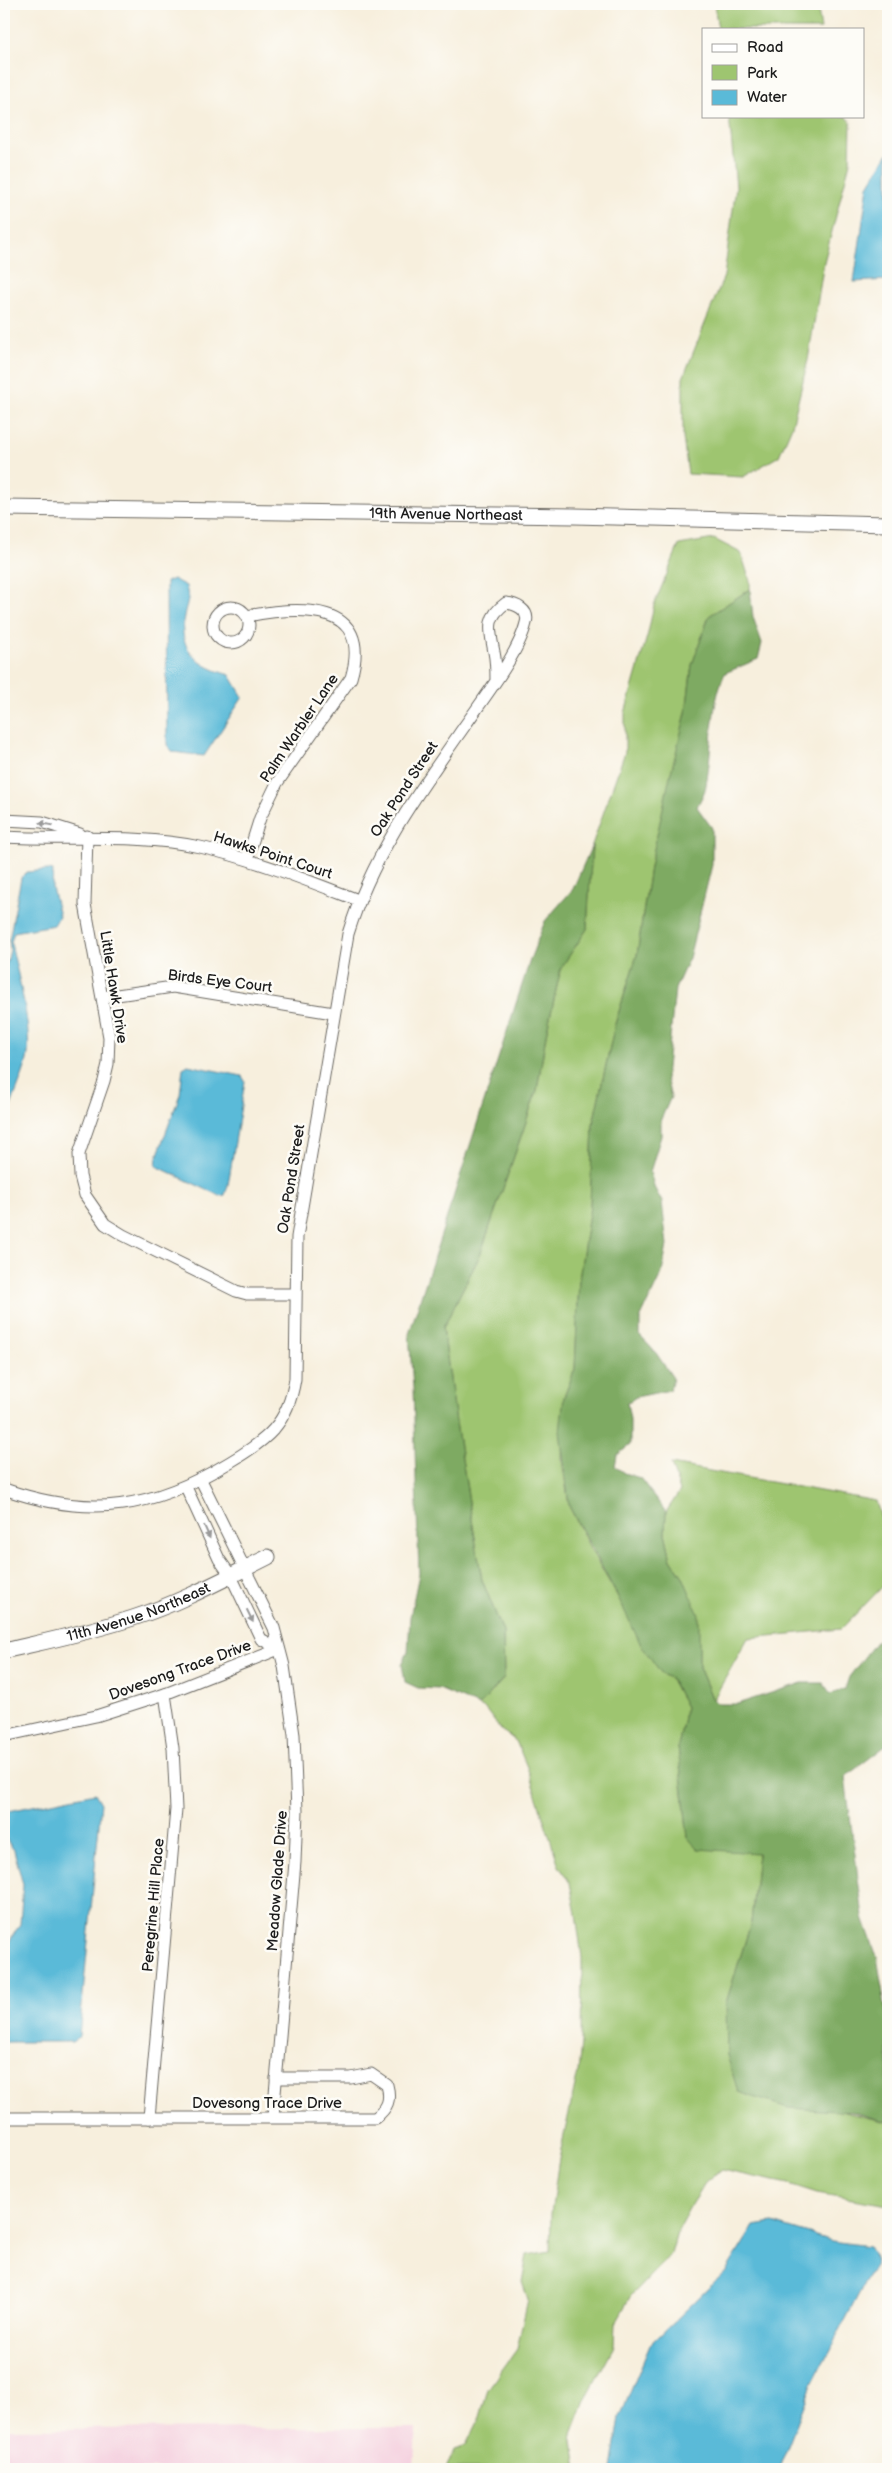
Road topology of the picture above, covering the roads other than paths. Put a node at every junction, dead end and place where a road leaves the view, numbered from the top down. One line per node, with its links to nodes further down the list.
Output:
1 (4, 508): 2 (street, 19th Avenue Northeast)
2 (888, 524)
3 (247, 616): 8 (street, Palm Warbler Lane)
4 (496, 680): 4 (street, Oak Pond Street); 9 (street, Oak Pond Street)
5 (4, 820): 6 (street, Hawks Point Court, one-way to 5)
6 (87, 836): 7 (street, Hawks Point Court); 8 (street, Hawks Point Court); 10 (street, Little Hawk Drive)
7 (4, 837)
8 (247, 859): 9 (street, Hawks Point Court)
9 (358, 900): 11 (street, Oak Pond Street)
10 (103, 997): 11 (street, Birds Eye Court); 12 (street, Little Hawk Drive)
11 (333, 1013): 12 (street, Oak Pond Street)
12 (295, 1294): 13 (street, Oak Pond Street)
13 (201, 1480): 14 (street, Oak Pond Street); 17 (street, Meadow Glade Drive)
14 (186, 1487): 15 (street, Oak Pond Street); 18 (street, one-way to 18)
15 (4, 1489)
16 (268, 1557): 17 (street, 11th Avenue Northeast)
17 (245, 1568): 18 (street, 11th Avenue Northeast); 19 (street, Meadow Glade Drive)
18 (231, 1576): 19 (street, one-way to 19); 20 (street, 11th Avenue Northeast)
19 (279, 1649): 21 (street, Dovesong Trace Drive); 23 (street, Meadow Glade Drive)
20 (4, 1651)
21 (165, 1694): 22 (street, Dovesong Trace Drive); 26 (street, Peregrine Hill Place)
22 (4, 1736)
23 (276, 2078): 24 (street, Meadow Glade Drive); 24 (street, Dovesong Trace Drive)
24 (273, 2117): 26 (street, Dovesong Trace Drive)
25 (4, 2118): 26 (street, Dovesong Trace Drive)
26 (149, 2118)

